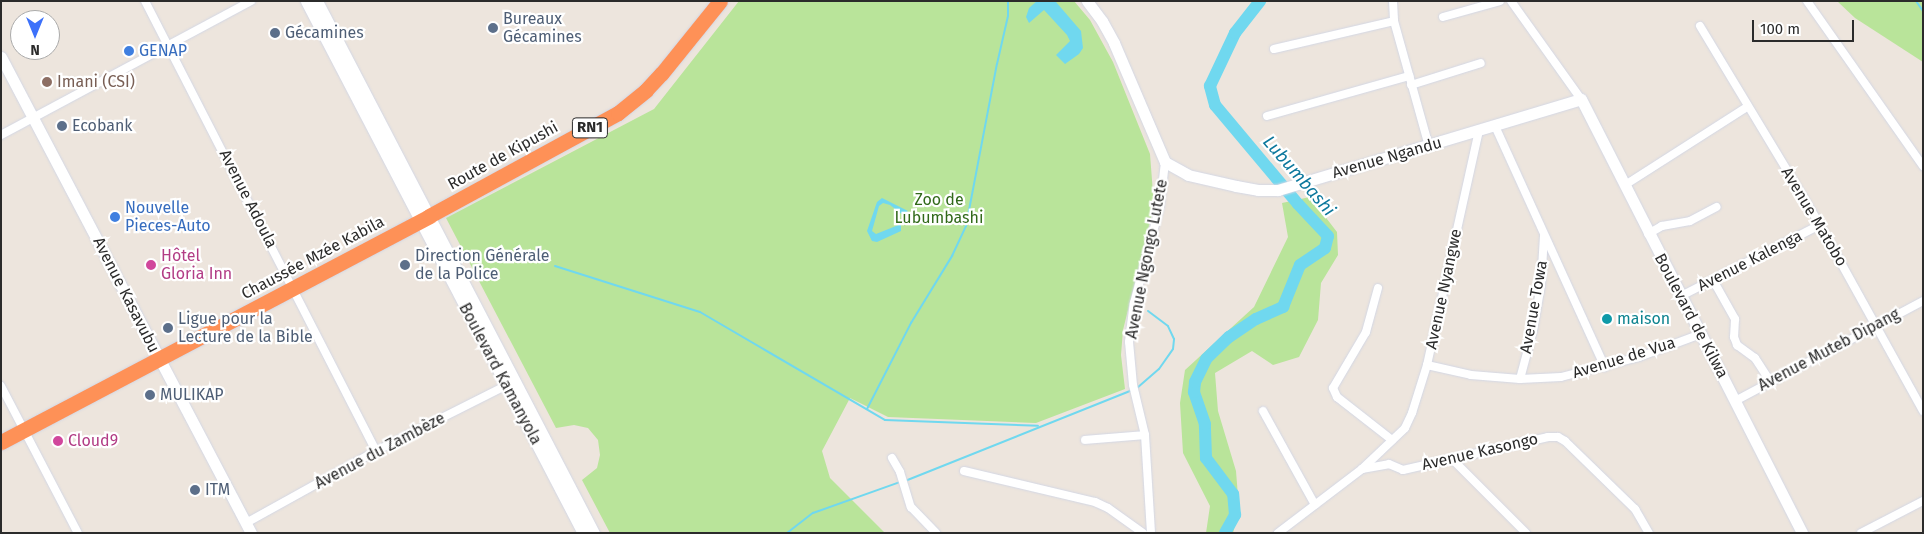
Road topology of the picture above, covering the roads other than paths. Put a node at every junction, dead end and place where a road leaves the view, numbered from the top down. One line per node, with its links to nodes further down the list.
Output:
1 (145, 1): 14 (street, Avenue Adoula)
2 (250, 1): 14 (street)
3 (306, 1): 32 (street, Boulevard Kamanyola)
4 (317, 1): 32 (street, Boulevard Kamanyola)
5 (1087, 1): 28 (street, Avenue Ngongo Lutete)
6 (1393, 1): 12 (street)
7 (1500, 1): 11 (street)
8 (1511, 1): 20 (street)
9 (1807, 1): 29 (street)
10 (714, 4): 32 (highway, Route de Kipushi / RN1)
11 (1443, 17)
12 (1394, 21): 15 (street); 18 (street)
13 (1700, 26): 21 (street, Avenue Matobo)
14 (168, 44): 23 (street); 38 (street, Avenue Adoula)
15 (1274, 50)
16 (1, 57): 23 (street, Avenue Kasavubu)
17 (1481, 63): 19 (street)
18 (1409, 76): 19 (street); 22 (street)
19 (1412, 85): 27 (street)
20 (1581, 99): 24 (street, Avenue Ngandu); 30 (street, Boulevard de Kilwa)
21 (1747, 106): 30 (street); 33 (street, Avenue Matobo)
22 (1267, 116)
23 (34, 118): 26 (street); 43 (street, Avenue Kasavubu)
24 (1495, 126): 25 (street, Avenue Ngandu); 35 (street, Avenue Towa)
25 (1479, 131): 27 (street, Avenue Ngandu); 44 (street, Avenue Nyangwe)
26 (1, 135)
27 (1429, 146): 28 (street, Avenue Ngandu)
28 (1164, 162): 54 (street, Avenue Ngongo Lutete)
29 (1923, 166)
30 (1625, 185): 34 (street, Boulevard de Kilwa)
31 (1716, 207): 34 (street)
32 (424, 219): 38 (highway, Chaussée Mzée Kabila / RN1); 48 (street, Boulevard Kamanyola)
33 (1820, 225): 36 (street, Avenue Kalenga); 41 (street, Avenue Matobo)
34 (1648, 234): 39 (street, Boulevard de Kilwa)
35 (1544, 235): 45 (street, Avenue Towa); 46 (street, Avenue Towa)
36 (1713, 280): 39 (street, Avenue Kalenga); 47 (street)
37 (1378, 288): 56 (street)
38 (293, 289): 43 (highway, Chaussée Mzée Kabila / RN1); 58 (street, Avenue Adoula)
39 (1681, 296): 42 (street, Boulevard de Kilwa)
40 (1923, 301): 41 (street, Avenue Muteb Dipang)
41 (1876, 324): 47 (street, Avenue Muteb Dipang); 52 (street, Avenue Matobo)
42 (1701, 334): 45 (street, Avenue de Vua); 50 (street, Boulevard de Kilwa)
43 (158, 359): 53 (highway, Chaussée Mzée Kabila / RN1); 65 (street, Avenue Kasavubu)
44 (1427, 365): 46 (street, Avenue de Vua); 56 (street, Avenue Nyangwe)
45 (1605, 367): 46 (street, Avenue de Vua)
46 (1520, 379)
47 (1770, 382): 50 (street, Avenue Muteb Dipang)
48 (510, 383): 58 (street, Avenue du Zambèze); 67 (street, Boulevard Kamanyola); 68 (street, Boulevard Kamanyola)
49 (1, 386): 53 (street)
50 (1735, 401): 75 (street, Boulevard de Kilwa)
51 (1262, 410): 64 (street)
52 (1923, 411)
53 (24, 430): 57 (highway, Chaussée Mzée Kabila / RN1); 66 (street)
54 (1145, 435): 55 (street); 71 (street, Avenue Ngongo Lutete)
55 (1085, 440)
56 (1392, 440): 61 (street, Avenue Nyangwe)
57 (1, 442)
58 (376, 452): 65 (street, Avenue du Zambèze)
59 (892, 458): 69 (street)
60 (1452, 459): 61 (street, Avenue Kasongo); 73 (street); 74 (street, Avenue Kasongo)
61 (1362, 469): 64 (street, Avenue Nyangwe)
62 (964, 471): 70 (street)
63 (1923, 501): 76 (street)
64 (1315, 505): 72 (street, Avenue Nyangwe)
65 (248, 528)
66 (78, 533)
67 (584, 533)
68 (594, 533)
69 (936, 533)
70 (1143, 533)
71 (1151, 533)
72 (1278, 533)
73 (1526, 533)
74 (1649, 533)
75 (1802, 533)
76 (1861, 533)

